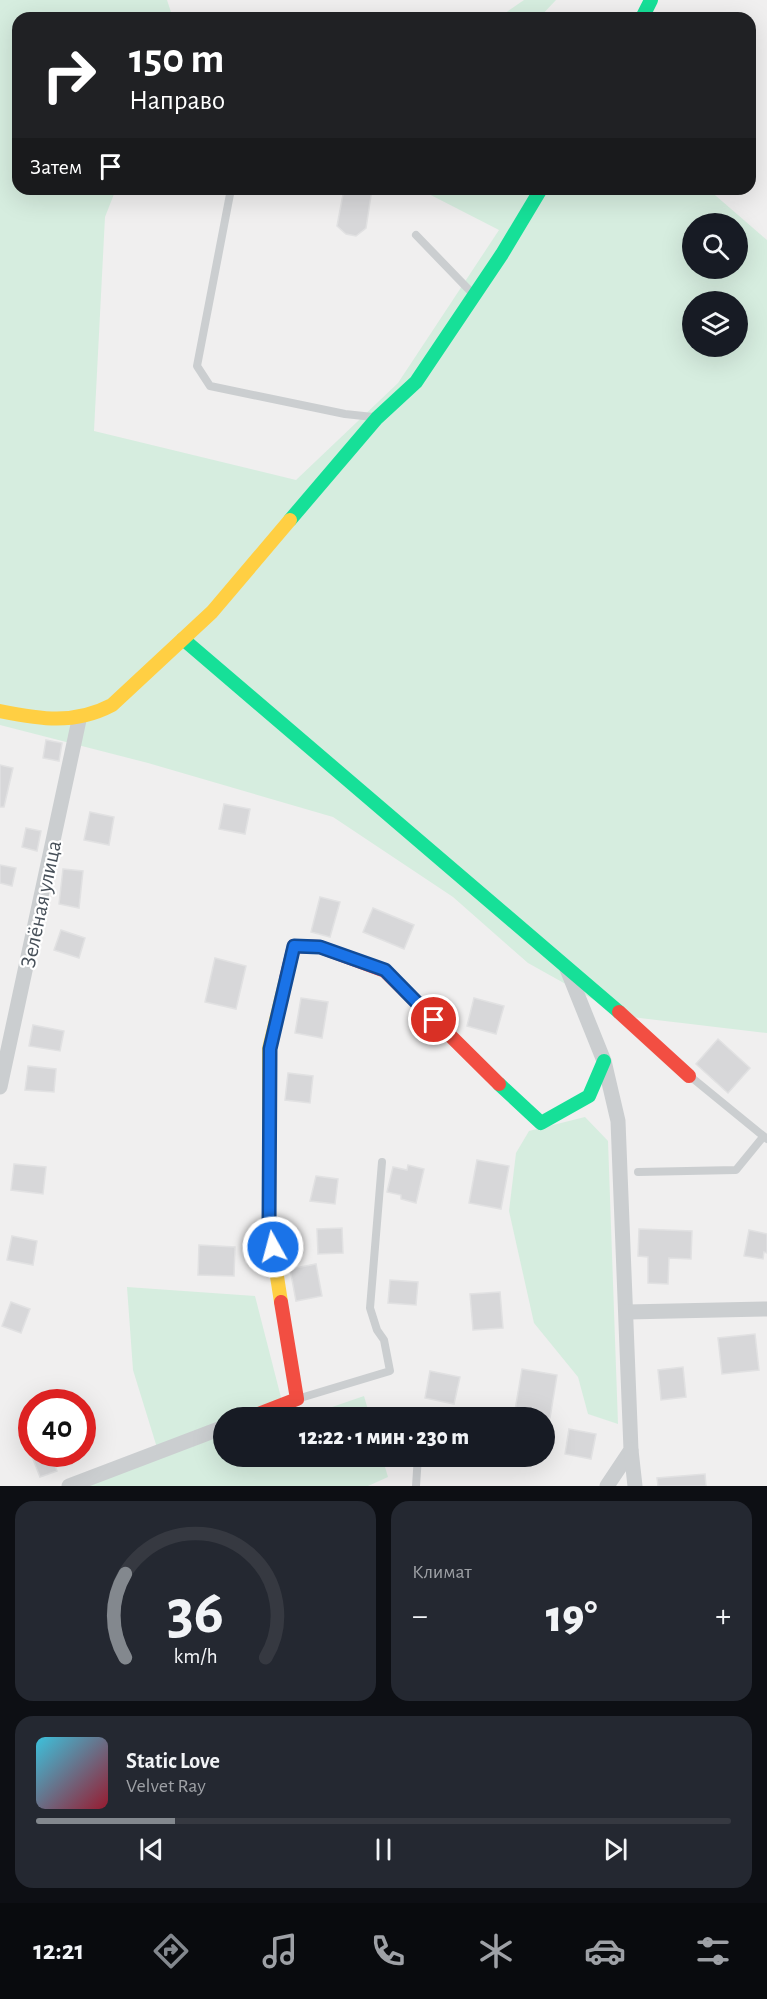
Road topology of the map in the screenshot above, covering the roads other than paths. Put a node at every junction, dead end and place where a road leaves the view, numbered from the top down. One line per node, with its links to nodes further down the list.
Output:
1 (230, 195): 5 (lane)
2 (537, 195): 4 (street)
3 (416, 235): 4 (lane)
4 (474, 295): 5 (street)
5 (377, 418): 6 (street)
6 (183, 639): 8 (street); 9 (street)
7 (0, 711): 8 (street)
8 (79, 720): 12 (street, Зелёная улица)
9 (567, 969): 10 (street); 11 (street)
10 (604, 1061): 17 (street); 18 (street)
11 (689, 1076): 13 (lane)
12 (0, 1087)
13 (765, 1138): 15 (lane)
14 (382, 1162): 18 (lane)
15 (638, 1172)
16 (767, 1309): 17 (street)
17 (627, 1312): 21 (street)
18 (297, 1399): 19 (street)
19 (276, 1407)
20 (213, 1431): 23 (street)
21 (631, 1450): 25 (street); 26 (street)
22 (417, 1467): 24 (lane)
23 (69, 1486)
24 (416, 1486)
25 (607, 1486)
26 (635, 1486)

